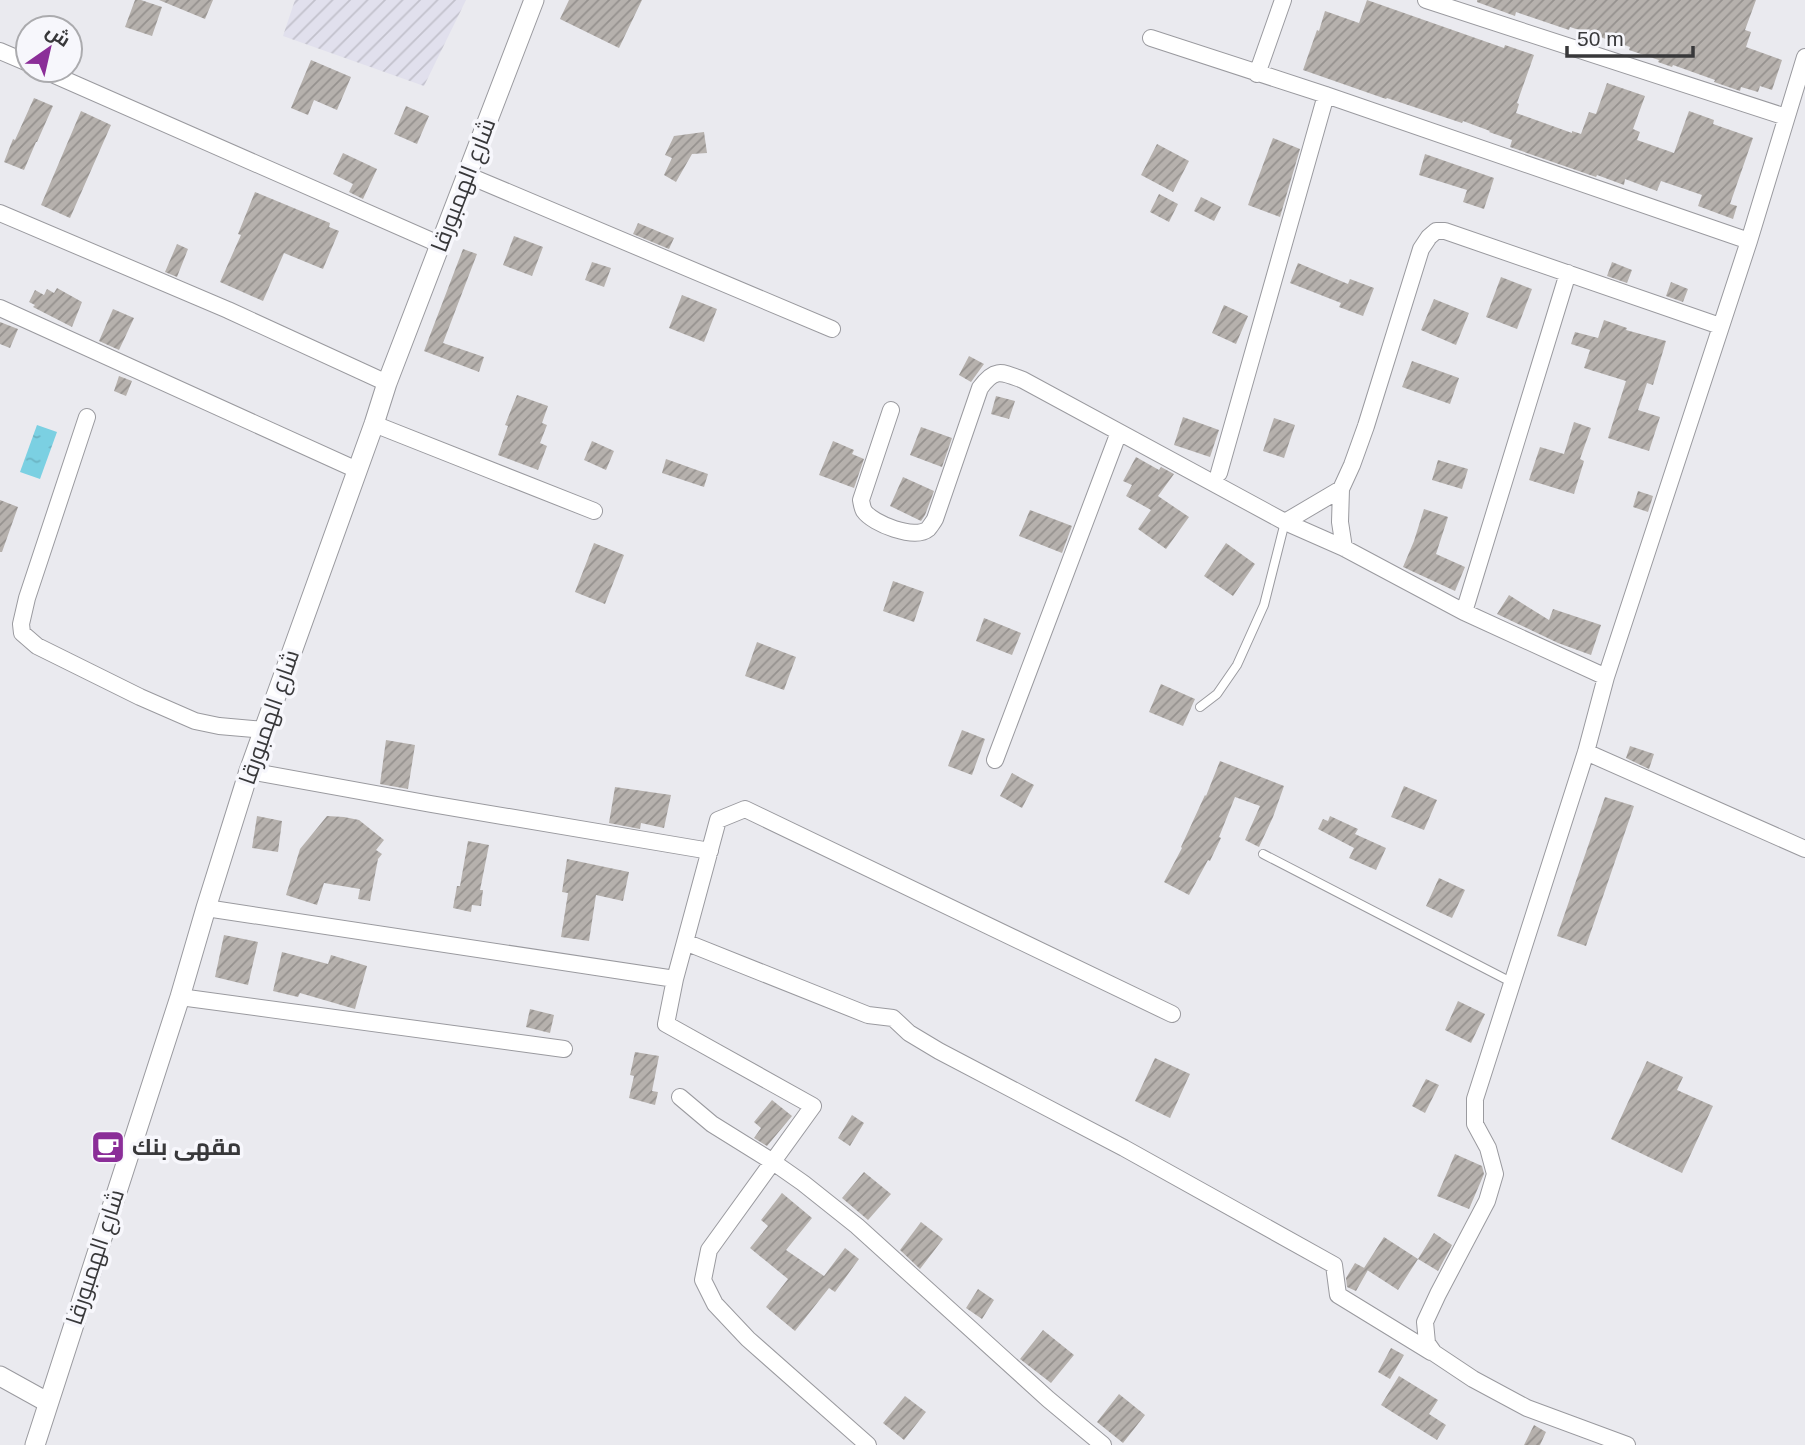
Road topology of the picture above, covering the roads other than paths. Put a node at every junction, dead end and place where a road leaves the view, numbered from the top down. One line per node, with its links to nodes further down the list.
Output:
1 (534, 0): 10 (street, شارع الهمبورقا)
2 (1283, 0): 6 (street)
3 (1426, 0): 9 (street)
4 (1151, 38): 6 (street)
5 (1805, 57): 9 (street)
6 (1257, 74): 8 (street)
7 (75, 84): 13 (street)
8 (1326, 95): 12 (street); 24 (street)
9 (1786, 117): 12 (street)
10 (467, 175): 13 (street, شارع الهمبورقا); 17 (street)
11 (0, 213): 18 (street)
12 (1749, 241): 16 (street)
13 (441, 245): 18 (street, شارع الهمبورقا)
14 (1568, 273): 16 (street); 25 (street); 29 (street)
15 (0, 308): 23 (street)
16 (1720, 327): 30 (street)
17 (832, 329)
18 (387, 383): 21 (street, شارع الهمبورقا)
19 (891, 410): 22 (street)
20 (87, 417): 32 (street)
21 (374, 424): 23 (street, شارع الهمبورقا); 26 (street)
22 (1119, 432): 27 (street); 34 (street)
23 (357, 470): 32 (street, شارع الهمبورقا)
24 (1219, 472)
25 (1341, 489): 27 (street); 28 (street)
26 (594, 511)
27 (1285, 522): 28 (street); 31 (lane)
28 (1344, 548): 29 (street)
29 (1464, 612): 30 (street)
30 (1606, 677): 33 (street)
31 (1200, 707)
32 (264, 730): 35 (street, شارع الهمبورقا)
33 (1586, 752): 36 (street); 42 (street)
34 (995, 760)
35 (249, 771): 37 (street); 39 (street, شارع الهمبورقا)
36 (1805, 849)
37 (710, 851): 40 (street); 44 (street)
38 (1263, 854): 42 (lane)
39 (205, 908): 41 (street); 43 (street, شارع الهمبورقا)
40 (685, 942): 41 (street); 48 (street)
41 (675, 979): 47 (street)
42 (1513, 983): 48 (street)
43 (180, 997): 45 (street); 50 (street, شارع الهمبورقا)
44 (1172, 1014)
45 (564, 1049)
46 (680, 1097): 47 (street)
47 (773, 1162): 52 (street); 53 (street)
48 (1434, 1353): 54 (street)
49 (0, 1376): 50 (street)
50 (47, 1402): 51 (street, شارع الهمبورقا)
51 (35, 1445)
52 (868, 1445)
53 (1103, 1445)
54 (1627, 1445)

